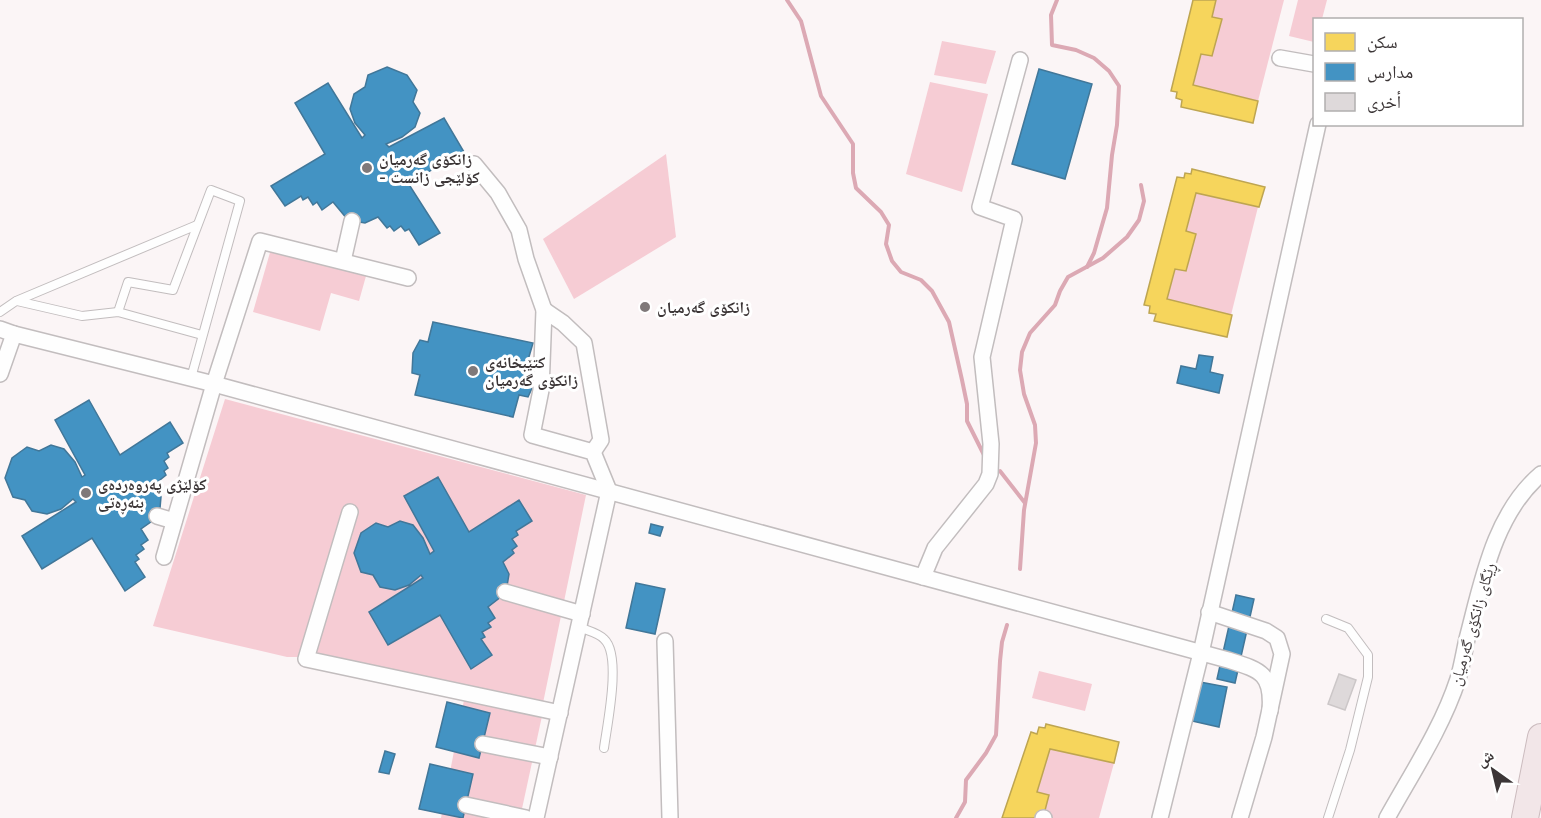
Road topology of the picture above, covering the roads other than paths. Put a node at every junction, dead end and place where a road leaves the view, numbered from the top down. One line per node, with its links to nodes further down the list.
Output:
1 (1280, 58): 3 (street)
2 (1020, 60): 28 (street)
3 (1313, 64)
4 (1318, 126): 30 (street)
5 (474, 164): 11 (street)
6 (352, 221): 8 (street)
7 (197, 225): 10 (lane); 13 (lane); 15 (lane)
8 (343, 261): 9 (street); 18 (street)
9 (408, 278)
10 (16, 301): 12 (lane); 13 (lane)
11 (544, 310): 19 (street); 19 (street)
12 (0, 312)
13 (118, 312): 15 (lane)
14 (7, 332): 16 (street); 17 (street)
15 (202, 335): 17 (lane)
16 (0, 374)
17 (191, 378): 18 (street)
18 (214, 384): 22 (street); 25 (street)
19 (593, 452): 22 (street)
20 (1541, 474): 26 (street)
21 (1541, 489): 26 (street)
22 (609, 491): 28 (street); 32 (street)
23 (350, 512): 36 (street)
24 (157, 516): 25 (street)
25 (174, 521): 27 (street)
26 (1503, 524): 48 (street, ڕێگای زانکۆی گەرمیان)
27 (164, 557)
28 (923, 577): 34 (street)
29 (505, 592): 32 (street)
30 (1209, 612): 34 (street); 35 (street)
31 (1326, 619): 47 (lane)
32 (580, 621): 36 (street); 39 (lane)
33 (665, 641): 44 (street)
34 (1201, 653): 35 (street); 45 (street)
35 (1270, 711): 46 (street)
36 (560, 713): 40 (street)
37 (1541, 737): 49 (highway)
38 (483, 744): 40 (street)
39 (604, 748)
40 (550, 757): 43 (street)
41 (466, 805): 42 (street)
42 (526, 818)
43 (537, 818)
44 (670, 818)
45 (1160, 818)
46 (1240, 818)
47 (1328, 818)
48 (1387, 818)
49 (1524, 818)

